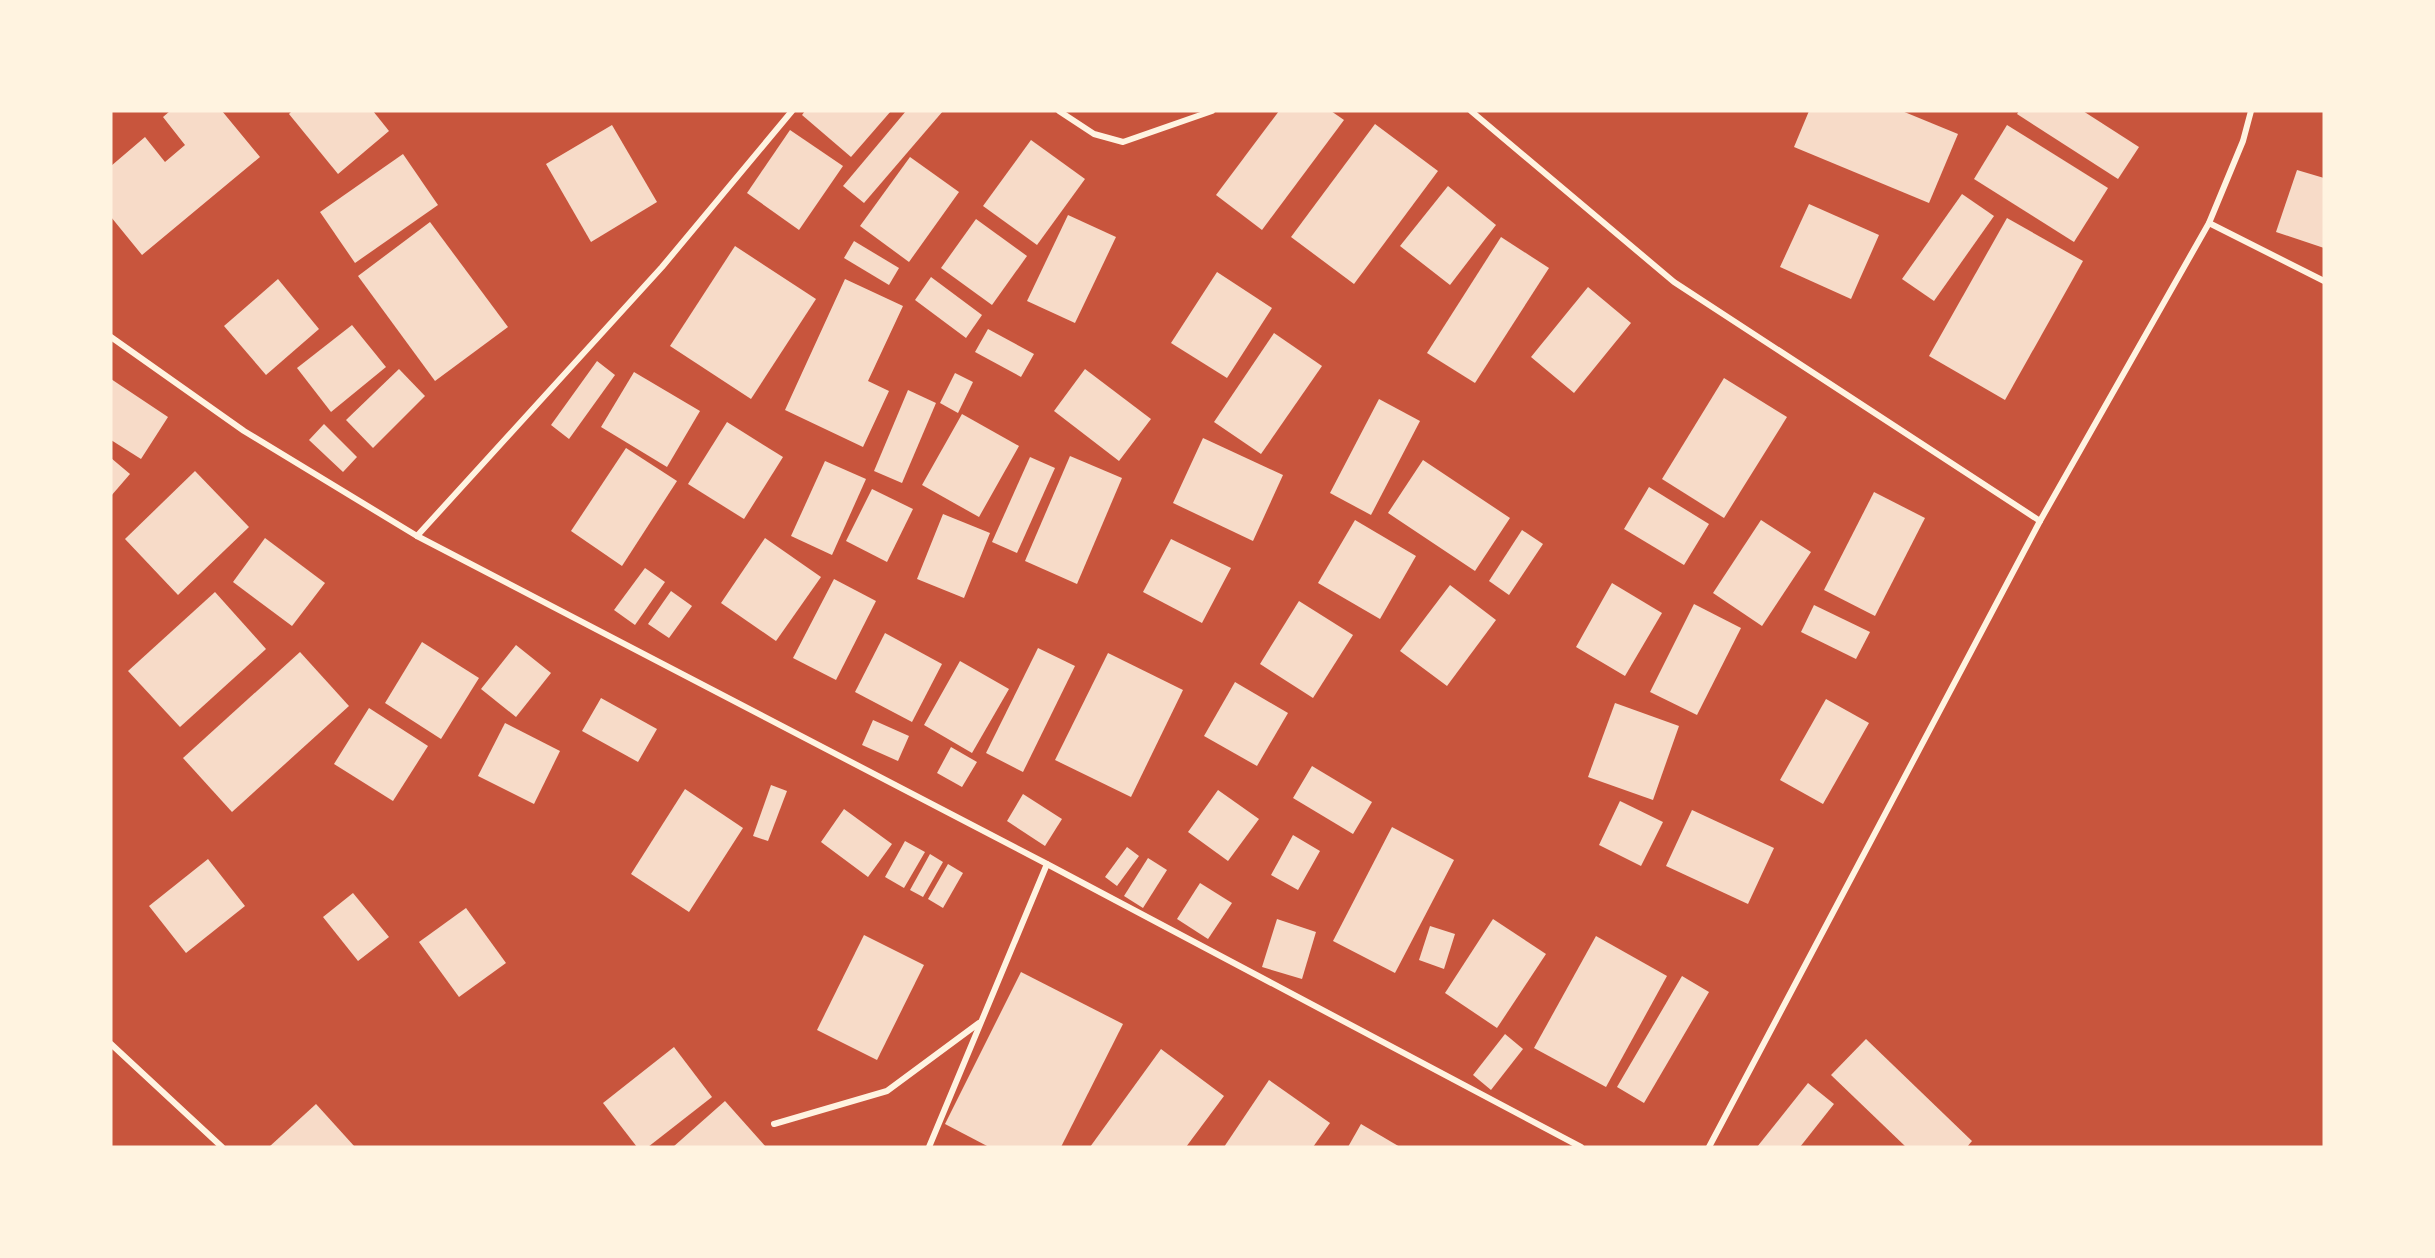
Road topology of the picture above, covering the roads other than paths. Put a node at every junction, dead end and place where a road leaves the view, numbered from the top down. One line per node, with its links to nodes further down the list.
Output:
1 (792, 111): 10 (street)
2 (1059, 111): 3 (street)
3 (1212, 111)
4 (1471, 111): 9 (street)
5 (2251, 111): 6 (street)
6 (2209, 223): 7 (street); 9 (street)
7 (2324, 281)
8 (111, 337): 10 (street)
9 (2040, 521): 18 (street)
10 (417, 536): 11 (street)
11 (1047, 864): 12 (street); 17 (street)
12 (979, 1022): 14 (street); 16 (street)
13 (111, 1044): 15 (street)
14 (774, 1124)
15 (222, 1147)
16 (929, 1147)
17 (1581, 1147)
18 (1709, 1147)

